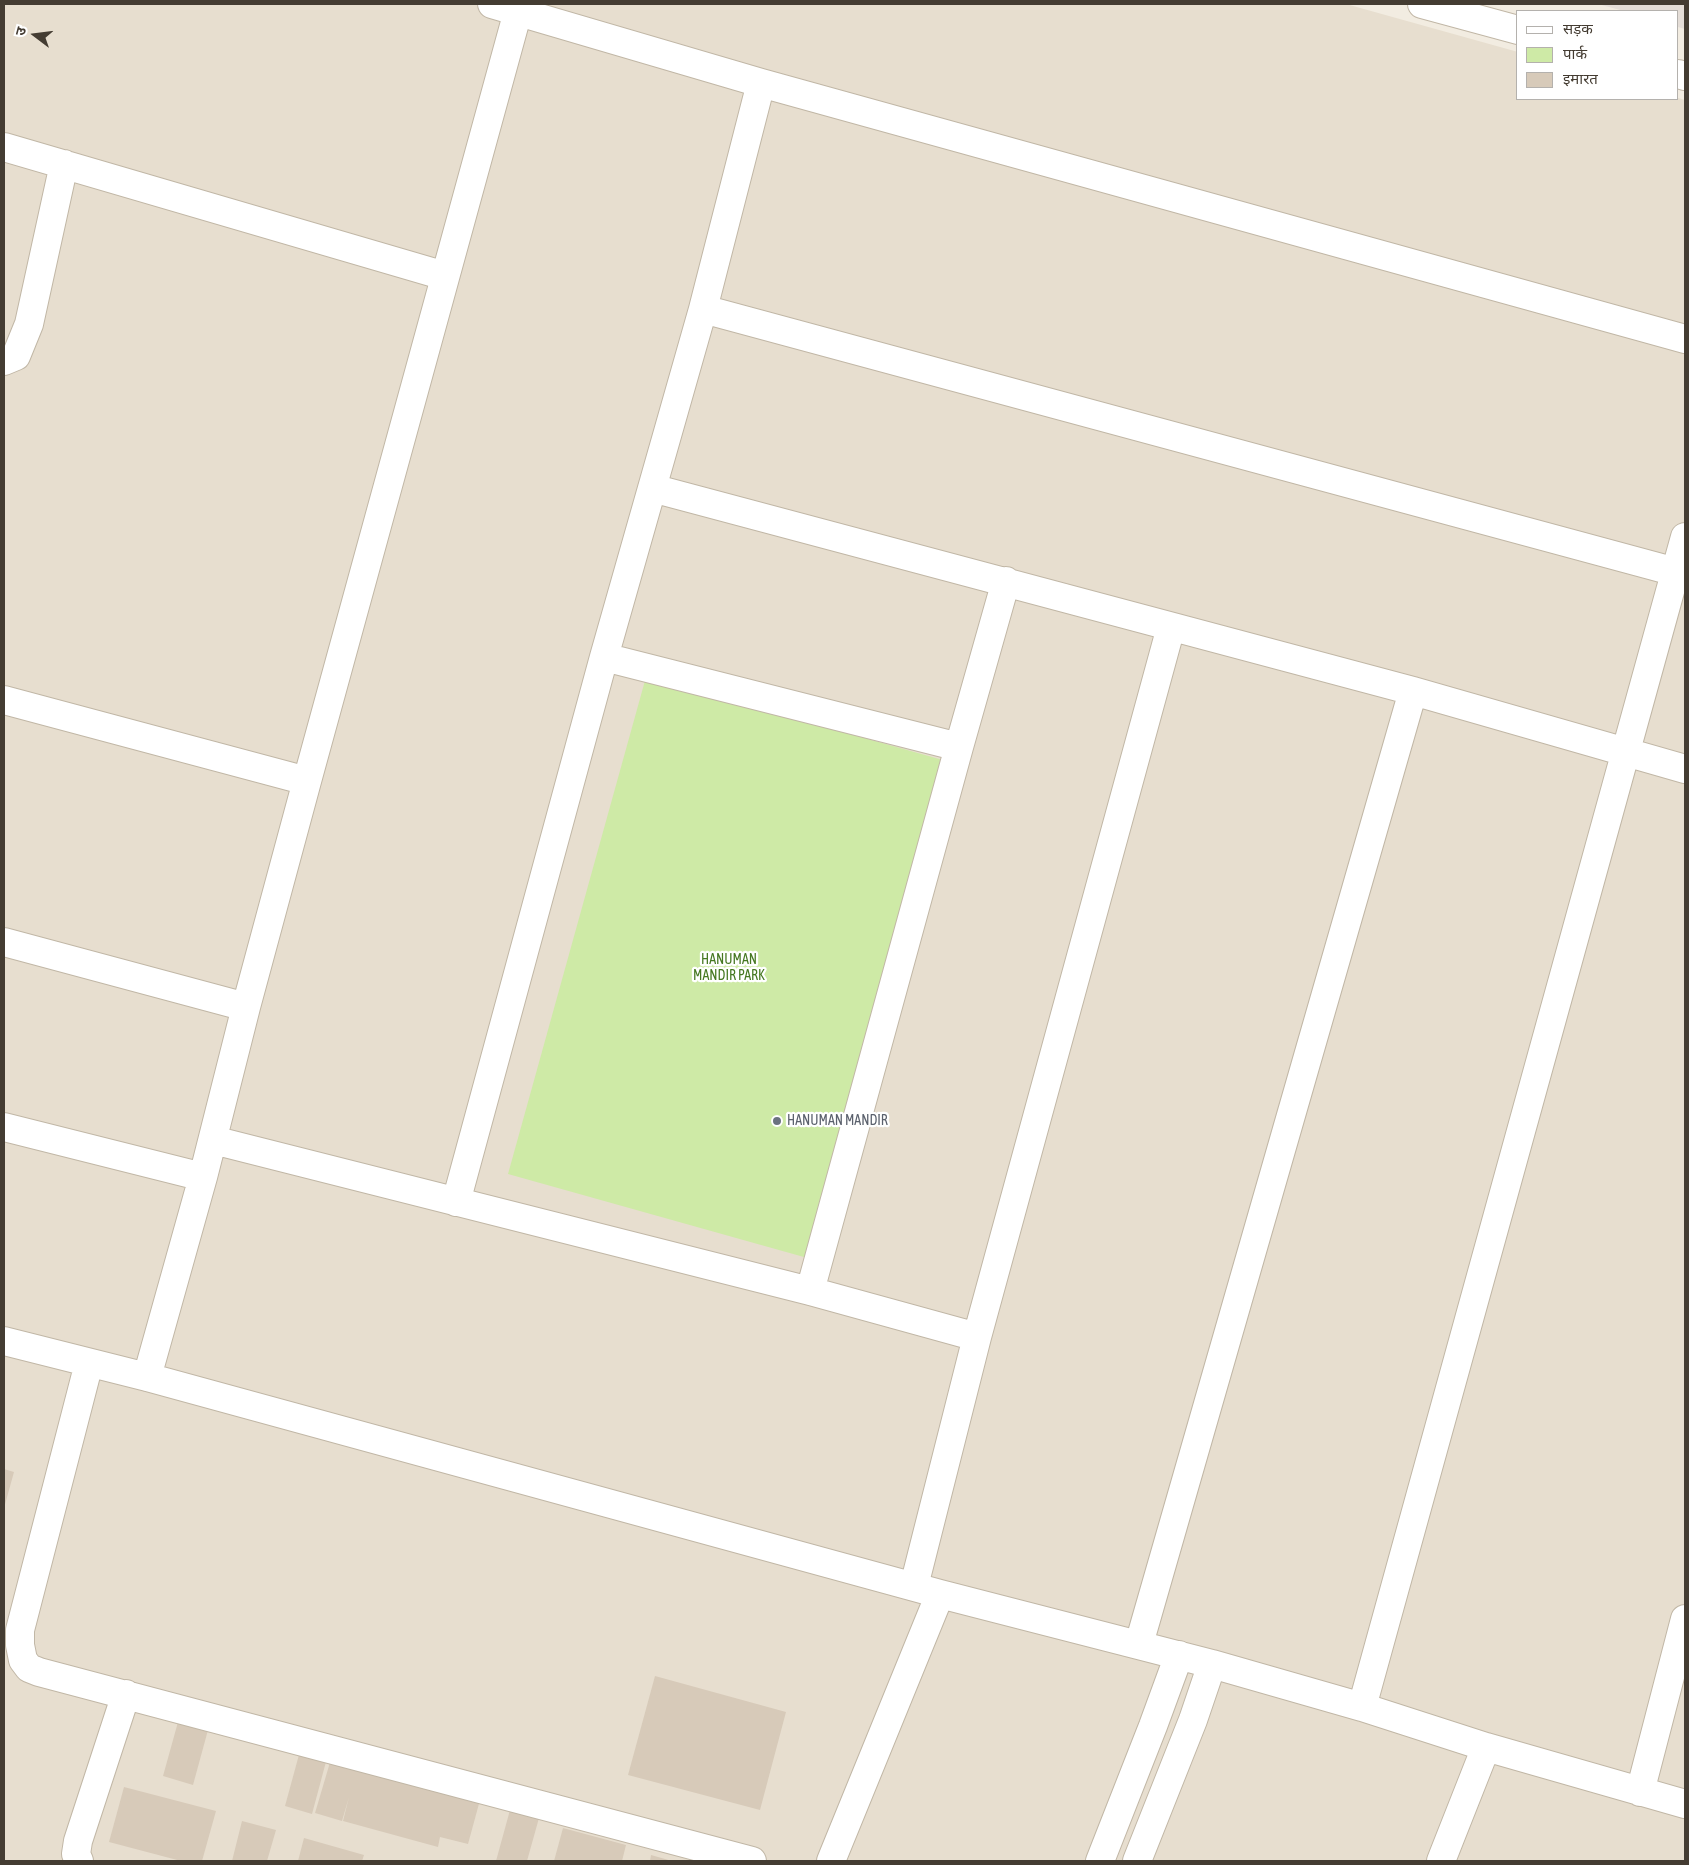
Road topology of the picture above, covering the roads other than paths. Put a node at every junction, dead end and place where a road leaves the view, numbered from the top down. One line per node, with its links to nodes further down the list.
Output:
1 (492, 4): 3 (street)
2 (1422, 4): 4 (street)
3 (519, 7): 5 (street); 8 (street)
4 (1516, 29)
5 (761, 83): 9 (street); 10 (street)
6 (4, 146): 7 (street)
7 (64, 164): 8 (street); 11 (street)
8 (446, 276): 23 (street)
9 (703, 309): 12 (street); 14 (street)
10 (1685, 339)
11 (4, 361)
12 (652, 488): 15 (street); 17 (street)
13 (1685, 537): 14 (street)
14 (1676, 572): 21 (street)
15 (1006, 582): 16 (street); 20 (street)
16 (1171, 627): 18 (street); 31 (street)
17 (604, 657): 20 (street); 29 (street)
18 (1413, 691): 21 (street); 38 (street)
19 (4, 700): 23 (street)
20 (958, 747): 30 (street)
21 (1626, 753): 22 (street); 42 (street)
22 (1685, 769)
23 (307, 781): 25 (street)
24 (4, 942): 25 (street)
25 (246, 1006): 27 (street)
26 (4, 1128): 28 (street)
27 (213, 1140): 28 (street); 29 (street)
28 (203, 1177): 34 (street)
29 (456, 1202): 30 (street)
30 (810, 1291): 31 (street)
31 (977, 1337): 35 (street)
32 (4, 1341): 33 (street)
33 (89, 1363): 34 (street); 41 (street)
34 (147, 1377): 35 (street)
35 (914, 1586): 36 (street)
36 (940, 1594): 38 (street); 48 (street)
37 (1685, 1619): 44 (street)
38 (1139, 1644): 39 (street)
39 (1179, 1655): 40 (street); 49 (street)
40 (1212, 1664): 42 (street); 50 (street)
41 (126, 1694): 46 (street); 47 (street)
42 (1362, 1707): 43 (street)
43 (1486, 1747): 44 (street); 51 (street)
44 (1640, 1792): 45 (street)
45 (1685, 1804)
46 (79, 1861)
47 (752, 1861)
48 (831, 1861)
49 (1100, 1861)
50 (1137, 1861)
51 (1440, 1861)

